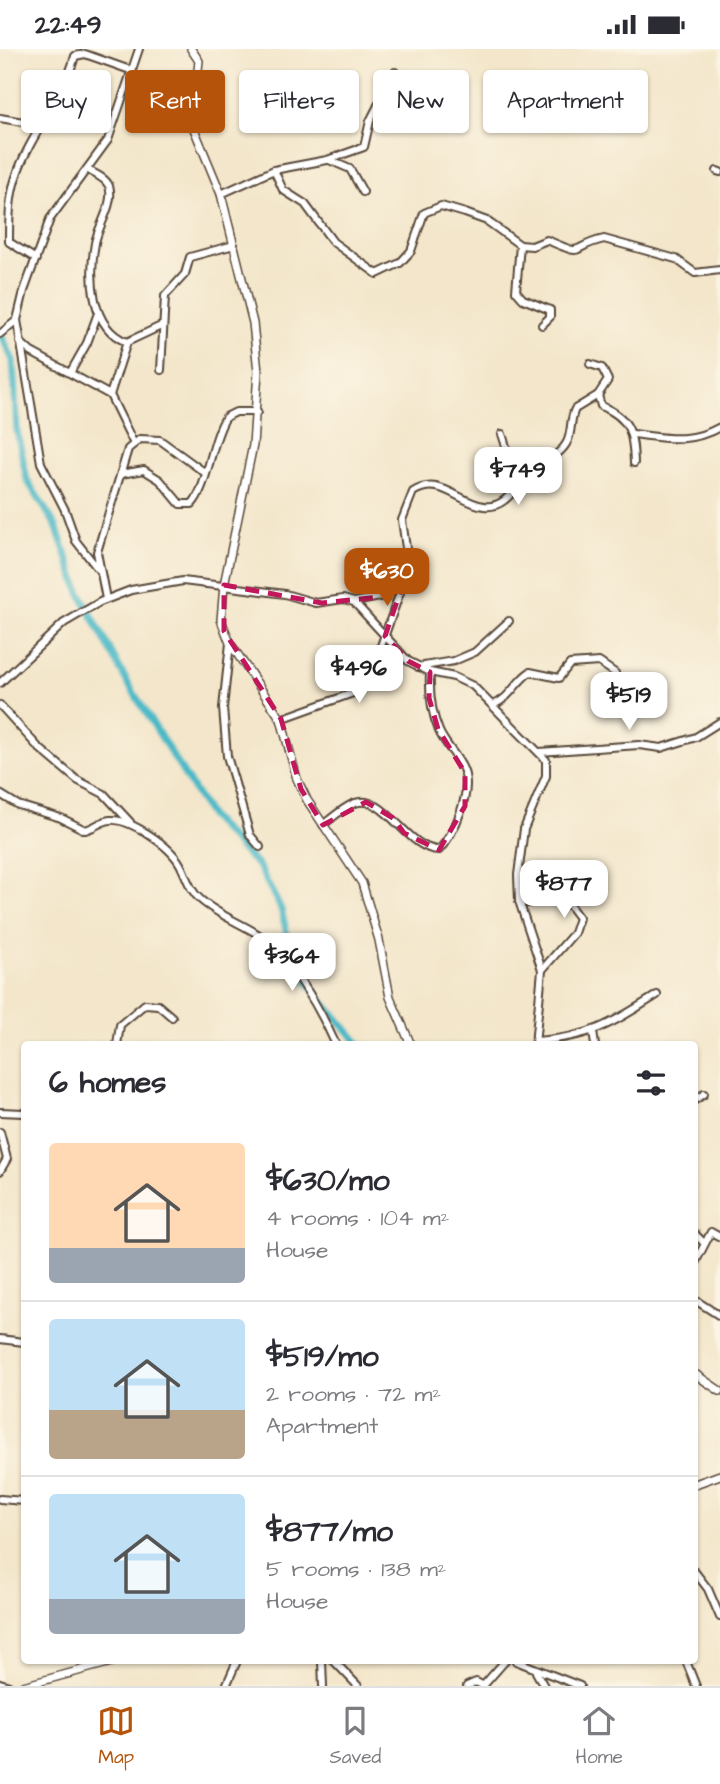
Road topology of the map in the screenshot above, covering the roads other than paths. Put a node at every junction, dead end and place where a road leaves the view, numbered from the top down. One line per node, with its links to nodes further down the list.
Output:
1 (139, 49): 5 (street)
2 (191, 49): 15 (street)
3 (71, 70): 4 (street)
4 (129, 70)
5 (132, 70)
6 (125, 92): 12 (street)
7 (373, 115): 11 (street)
8 (0, 118): 9 (street)
9 (21, 122)
10 (37, 133): 18 (street)
11 (327, 160): 13 (street); 14 (street)
12 (89, 170): 18 (street); 20 (street)
13 (274, 170): 15 (street); 17 (street)
14 (363, 192)
15 (221, 194): 16 (street)
16 (234, 245): 23 (street); 32 (street)
17 (520, 245): 19 (street); 22 (street)
18 (36, 259): 21 (street)
19 (720, 271)
20 (98, 313): 26 (street); 29 (street)
21 (17, 320): 24 (street); 25 (street)
22 (542, 325)
23 (161, 326): 26 (street); 28 (street)
24 (0, 334)
25 (20, 342): 29 (street); 41 (street)
26 (127, 342): 30 (street)
27 (590, 364): 31 (street)
28 (161, 370)
29 (70, 373): 30 (street)
30 (110, 395): 36 (street)
31 (598, 395): 35 (street); 40 (street)
32 (257, 412): 38 (street); 43 (street)
33 (720, 427): 35 (street)
34 (502, 434): 40 (street)
35 (632, 434): 37 (street)
36 (134, 444): 38 (street); 39 (street)
37 (634, 463)
38 (204, 472): 39 (street)
39 (121, 474): 41 (street)
40 (526, 476): 42 (street)
41 (98, 569): 44 (street)
42 (404, 580): 45 (street); 47 (street)
43 (224, 585): 44 (street); 45 (street); 48 (street)
44 (103, 600): 52 (street)
45 (354, 602): 47 (street)
46 (509, 621): 49 (street)
47 (385, 636): 49 (street); 55 (street)
48 (230, 643): 55 (street); 61 (street)
49 (418, 667): 50 (street)
50 (430, 672): 54 (street); 60 (street)
51 (615, 673): 54 (street)
52 (0, 683)
53 (0, 705): 59 (street)
54 (493, 705): 57 (street)
55 (281, 719): 60 (street)
56 (720, 722): 57 (street)
57 (539, 752): 62 (street)
58 (0, 793): 59 (street)
59 (132, 824): 68 (street)
60 (323, 825): 69 (street)
61 (260, 846)
62 (519, 901): 63 (street); 63 (street)
63 (542, 970): 70 (street)
64 (657, 995): 66 (street)
65 (172, 1017): 67 (street)
66 (593, 1033): 71 (street); 72 (street)
67 (118, 1041)
68 (334, 1041)
69 (409, 1041)
70 (536, 1041)
71 (547, 1041)
72 (594, 1041)
73 (704, 1094): 74 (street)
74 (698, 1098)
75 (0, 1112): 76 (street)
76 (21, 1113)
77 (0, 1132): 78 (street)
78 (0, 1171)
79 (698, 1237): 81 (street)
80 (720, 1237): 81 (street)
81 (703, 1242): 82 (street)
82 (698, 1255)
83 (698, 1302): 84 (street)
84 (720, 1316)
85 (0, 1339): 86 (street)
86 (21, 1342)
87 (698, 1376): 88 (street)
88 (720, 1391)
89 (720, 1475): 90 (street)
90 (698, 1483)
91 (0, 1499): 92 (street)
92 (21, 1501)
93 (698, 1576): 94 (street)
94 (720, 1617)
95 (104, 1664): 106 (street)
96 (236, 1664): 107 (street)
97 (322, 1664): 108 (street)
98 (337, 1664): 109 (street)
99 (502, 1664): 111 (street)
100 (522, 1664): 102 (street)
101 (687, 1664): 114 (street)
102 (535, 1671): 103 (street); 112 (street)
103 (556, 1682): 113 (street)
104 (0, 1683): 105 (street)
105 (9, 1686)
106 (23, 1686)
107 (226, 1686)
108 (323, 1686)
109 (358, 1686)
110 (467, 1686): 111 (street)
111 (483, 1686)
112 (544, 1686)
113 (580, 1686)
114 (696, 1686)

